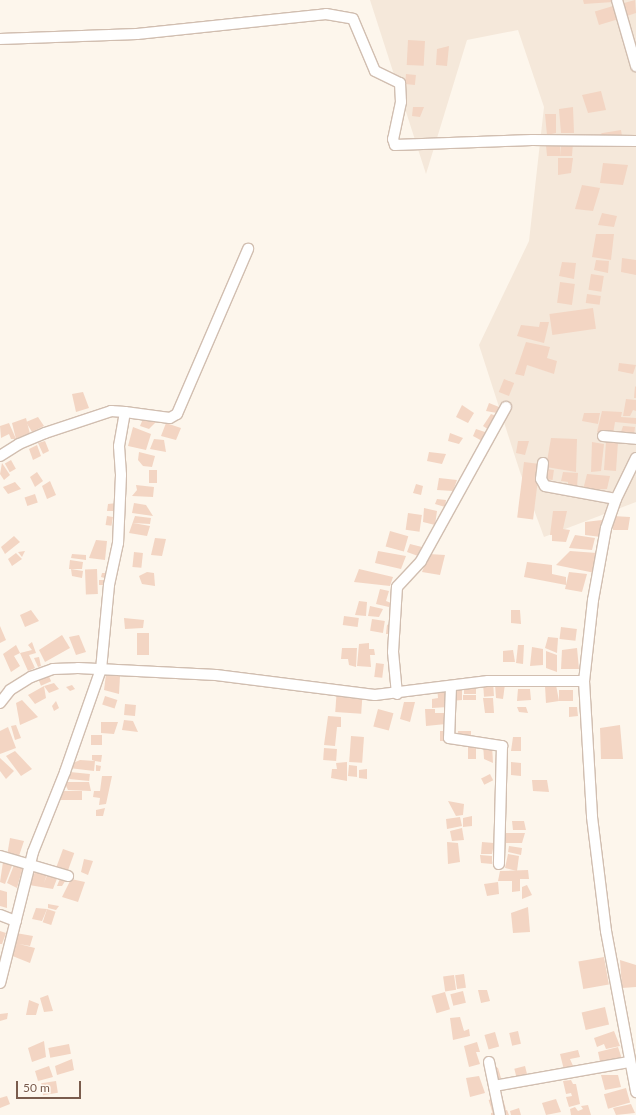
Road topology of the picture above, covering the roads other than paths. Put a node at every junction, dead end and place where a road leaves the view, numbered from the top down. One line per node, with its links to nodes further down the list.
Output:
1 (617, 0): 3 (street)
2 (0, 40): 4 (street)
3 (636, 66)
4 (636, 141)
5 (248, 249): 7 (street)
6 (506, 407): 17 (street)
7 (125, 412): 10 (street); 14 (street)
8 (603, 436): 9 (street)
9 (636, 439)
10 (0, 456)
11 (636, 458): 13 (street)
12 (543, 463): 13 (street)
13 (616, 499): 15 (street)
14 (101, 669): 17 (street); 18 (street); 20 (street)
15 (584, 682): 16 (street); 27 (street)
16 (451, 687): 17 (street); 21 (street)
17 (397, 694)
18 (2, 696)
19 (0, 856): 20 (street)
20 (30, 864): 22 (street); 24 (street)
21 (500, 864)
22 (68, 876)
23 (0, 915): 24 (street)
24 (16, 921): 25 (street)
25 (0, 983)
26 (489, 1062): 28 (street)
27 (629, 1062): 28 (street); 29 (street)
28 (494, 1086): 30 (street)
29 (636, 1092)
30 (500, 1115)

